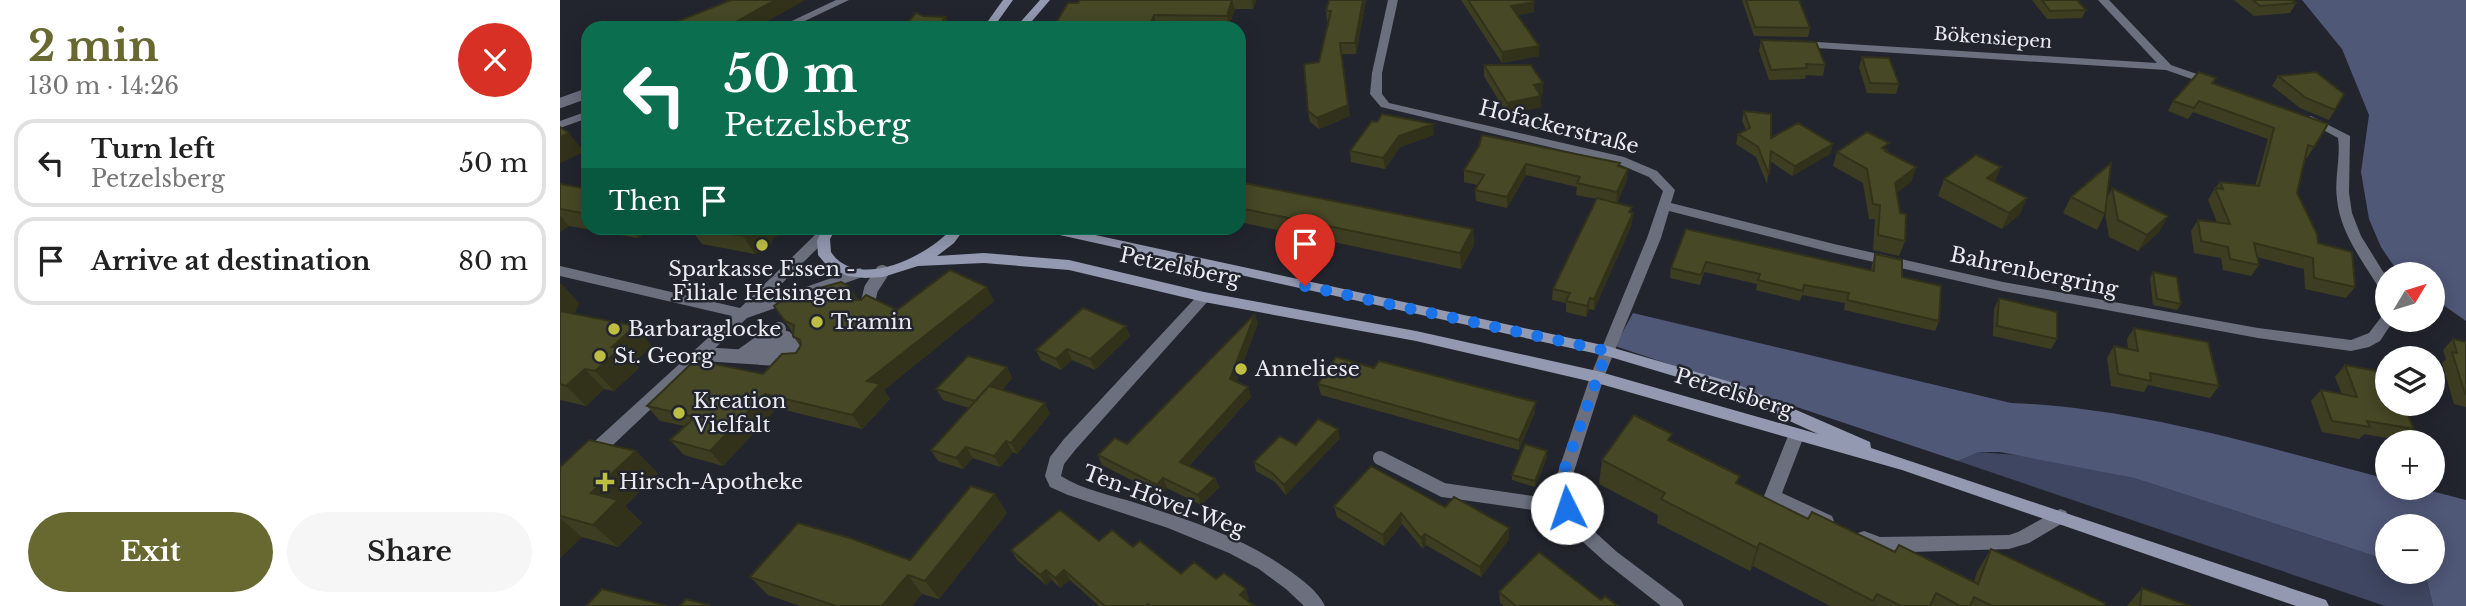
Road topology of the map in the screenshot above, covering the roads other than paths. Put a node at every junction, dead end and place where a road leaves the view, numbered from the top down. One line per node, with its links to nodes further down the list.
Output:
1 (844, 0): 6 (street)
2 (1008, 0): 7 (main road)
3 (1045, 0): 8 (main road)
4 (1393, 0): 18 (street, Hofackerstraße)
5 (2103, 0): 11 (street)
6 (798, 21)
7 (993, 21)
8 (1026, 21)
9 (1805, 45): 10 (lane)
10 (1817, 45): 11 (street, Bökensiepen)
11 (2166, 67): 12 (street)
12 (2226, 88)
13 (581, 96): 14 (lane)
14 (560, 103)
15 (2295, 113): 24 (street)
16 (581, 117): 17 (street)
17 (560, 125)
18 (1666, 206): 31 (street, Bahrenbergring); 33 (street)
19 (823, 235): 30 (street)
20 (827, 235): 26 (main road)
21 (953, 235): 23 (main road)
22 (1078, 235): 33 (main road, Petzelsberg)
23 (918, 261): 27 (main road); 28 (main road, Petzelsberg)
24 (2375, 268)
25 (560, 271): 30 (street)
26 (860, 272): 27 (main road); 30 (street)
27 (882, 272): 29 (lane)
28 (1204, 297): 37 (main road, Petzelsberg); 44 (street, Ten-Hövel-Weg)
29 (860, 301)
30 (743, 314): 34 (street)
31 (2379, 332)
32 (794, 347): 35 (lane); 36 (lane); 36 (lane)
33 (1607, 351): 37 (street); 40 (main road, Petzelsberg)
34 (702, 354): 35 (lane); 41 (street)
35 (741, 356): 36 (lane)
36 (760, 358)
37 (1597, 377): 38 (main road, Petzelsberg); 42 (street)
38 (1796, 436): 40 (main road, Petzelsberg); 43 (street, Petzelsberg)
39 (1380, 458): 42 (lane)
40 (1903, 464): 43 (main road, Petzelsberg)
41 (575, 470)
42 (1567, 508): 45 (street)
43 (2060, 516): 46 (main road, Petzelsberg)
44 (1316, 606)
45 (1675, 606)
46 (2320, 606)

